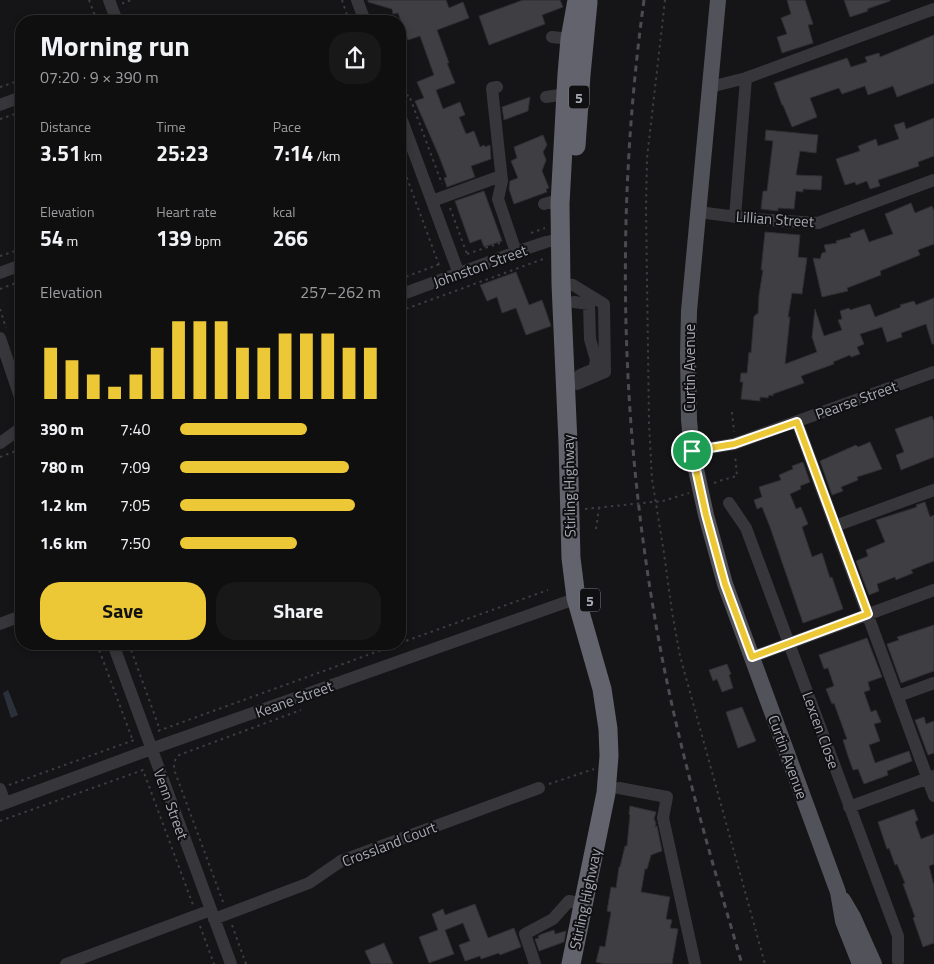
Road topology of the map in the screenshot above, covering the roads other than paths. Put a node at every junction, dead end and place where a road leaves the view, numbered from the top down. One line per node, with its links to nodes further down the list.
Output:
1 (109, 0): 7 (street)
2 (357, 0): 8 (street)
3 (577, 0): 12 (highway, Stirling Highway / 5)
4 (589, 0): 27 (highway, Stirling Highway / 5)
5 (718, 0): 11 (main road, Curtin Avenue)
6 (934, 9): 9 (street)
7 (115, 15)
8 (363, 15)
9 (746, 78): 11 (street); 21 (street)
10 (496, 86): 17 (street)
11 (710, 87): 20 (main road, Curtin Avenue)
12 (566, 94): 13 (street); 22 (highway, Stirling Highway / 5)
13 (546, 97)
14 (15, 99): 15 (street)
15 (0, 105)
16 (406, 131): 19 (street)
17 (501, 176): 19 (street); 23 (street)
18 (934, 180): 21 (street, Lillian Street)
19 (432, 201): 26 (street)
20 (698, 212): 21 (street, Lillian Street); 37 (main road, Curtin Avenue)
21 (735, 217)
22 (560, 239): 23 (street, Johnston Street); 27 (highway, Stirling Highway / 5)
23 (516, 252): 26 (street, Johnston Street)
24 (15, 267): 25 (street)
25 (0, 272)
26 (459, 274): 28 (street, Johnston Street)
27 (569, 290): 31 (highway, Stirling Highway / 5); 31 (street)
28 (406, 293)
29 (0, 338): 32 (street)
30 (934, 372): 33 (street, Pearse Street)
31 (573, 380): 42 (highway, Stirling Highway / 5)
32 (15, 382)
33 (797, 422): 37 (street, Pearse Street); 40 (street)
34 (15, 432): 36 (street)
35 (15, 439): 36 (street)
36 (0, 443)
37 (692, 451): 48 (main road, Curtin Avenue)
38 (934, 490): 40 (street)
39 (729, 503): 46 (street, Lexcen Close)
40 (835, 526): 43 (street)
41 (934, 590): 43 (street)
42 (582, 596): 51 (street, Keane Street); 55 (highway, Stirling Highway / 5); 60 (highway, Stirling Highway / 5)
43 (868, 614): 46 (street); 50 (street)
44 (15, 618): 45 (street)
45 (0, 624)
46 (789, 644): 48 (street); 58 (street, Lexcen Close)
47 (115, 650): 51 (street, Venn Street)
48 (752, 657): 59 (main road, Curtin Avenue)
49 (934, 682): 50 (street)
50 (898, 696): 52 (street)
51 (151, 750): 57 (street, Keane Street); 61 (street, Venn Street)
52 (931, 778): 56 (street); 58 (street)
53 (5, 787): 57 (street)
54 (539, 788): 61 (street, Crossland Court)
55 (619, 788): 67 (highway, Stirling Highway / 5); 68 (street)
56 (934, 796)
57 (2, 804)
58 (849, 807): 62 (street, Lexcen Close)
59 (838, 892): 69 (main road, Curtin Avenue); 70 (main road, Curtin Avenue)
60 (584, 904): 65 (street); 66 (highway, Stirling Highway / 5)
61 (213, 914): 63 (street, Crossland Court); 64 (street, Venn Street)
62 (898, 960)
63 (66, 964)
64 (231, 964)
65 (535, 964)
66 (571, 964)
67 (583, 964)
68 (695, 964)
69 (860, 964)
70 (874, 964)

